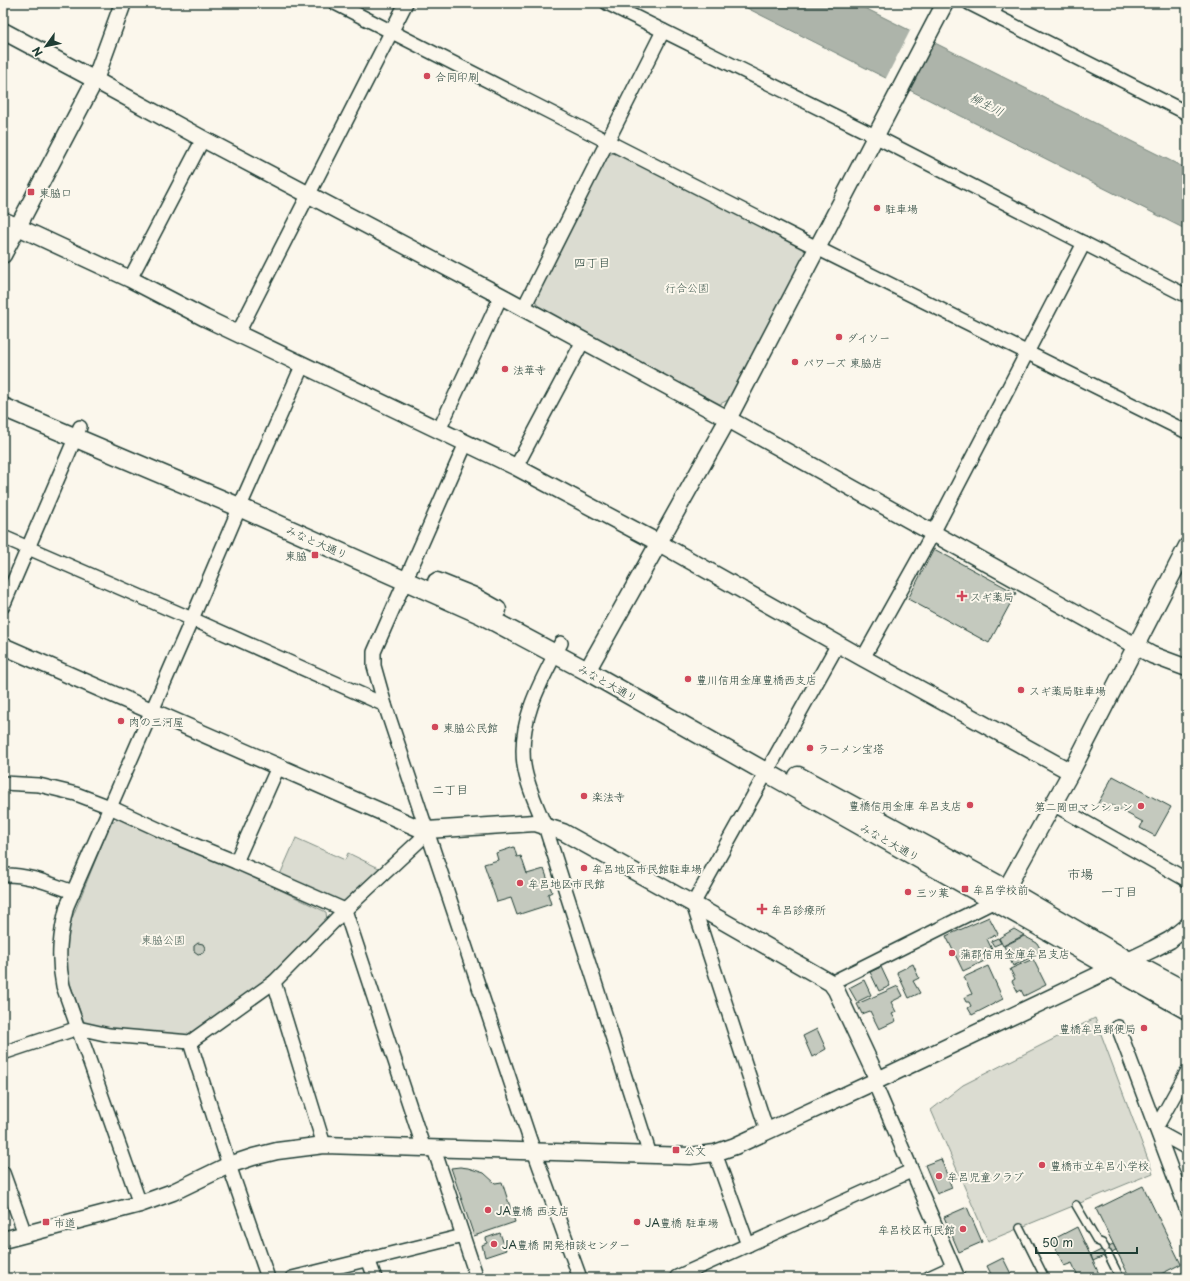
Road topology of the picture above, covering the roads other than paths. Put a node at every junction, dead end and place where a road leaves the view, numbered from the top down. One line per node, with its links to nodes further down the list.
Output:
1 (123, 3): 11 (street)
2 (335, 3): 9 (street)
3 (406, 3): 9 (street)
4 (608, 3): 10 (street)
5 (944, 3): 13 (street)
6 (969, 3): 7 (street)
7 (995, 9): 12 (street)
8 (3, 31): 11 (street)
9 (392, 31): 15 (street); 16 (street)
10 (663, 31): 13 (street); 15 (street)
11 (95, 80): 14 (street); 18 (street)
12 (1187, 113)
13 (875, 136): 19 (street); 20 (street)
14 (203, 139): 16 (street); 22 (street)
15 (608, 141): 20 (street); 25 (street)
16 (309, 195): 23 (street); 26 (street)
17 (3, 220): 18 (street)
18 (19, 226): 21 (street); 22 (street)
19 (1084, 243): 24 (street); 28 (street)
20 (817, 248): 28 (street); 32 (street)
21 (3, 255)
22 (130, 279): 26 (street)
23 (501, 296): 25 (street); 33 (street)
24 (1187, 296)
25 (523, 309): 27 (street)
26 (238, 333): 29 (street)
27 (583, 341): 32 (street); 37 (street)
28 (1027, 353): 35 (street); 39 (street)
29 (303, 364): 33 (street); 38 (street)
30 (3, 395): 34 (main road, みなと大通り)
31 (3, 407): 34 (main road, みなと大通り)
32 (728, 419): 39 (street); 41 (street)
33 (439, 430): 36 (street)
34 (78, 432): 38 (main road, みなと大通り); 43 (street)
35 (1187, 432)
36 (466, 443): 37 (street); 44 (street)
37 (516, 467): 41 (street)
38 (241, 502): 44 (main road, みなと大通り); 46 (street)
39 (933, 533): 48 (street); 51 (street)
40 (3, 537): 43 (street)
41 (659, 543): 47 (street); 52 (street)
42 (1187, 546): 48 (street)
43 (28, 548): 45 (street); 46 (street)
44 (407, 576): 50 (main road, みなと大通り); 54 (street)
45 (3, 606)
46 (192, 619): 54 (street); 55 (street)
47 (838, 644): 51 (street); 57 (street)
48 (1135, 645): 53 (street); 58 (street)
49 (3, 646): 55 (street)
50 (558, 649): 52 (main road, みなと大通り); 62 (street)
51 (864, 658): 58 (street)
52 (590, 666): 57 (main road, みなと大通り)
53 (1187, 668)
54 (385, 705): 63 (street)
55 (152, 711): 56 (street); 61 (street)
56 (278, 767): 63 (street); 64 (street)
57 (769, 768): 68 (main road, みなと大通り); 69 (street)
58 (1071, 772): 60 (street)
59 (3, 783): 61 (street)
60 (1053, 804): 66 (street); 68 (street)
61 (110, 807): 64 (street); 67 (street)
62 (545, 826): 63 (street); 69 (street); 91 (street)
63 (427, 830): 70 (street); 89 (street)
64 (236, 862): 70 (street)
65 (3, 875): 67 (street)
66 (1187, 880)
67 (73, 892): 79 (street)
68 (1000, 895): 72 (main road, みなと大通り); 73 (main road, みなと大通り); 75 (street)
69 (693, 904): 75 (street); 85 (street)
70 (345, 910): 74 (street); 88 (street)
71 (1187, 926): 72 (street)
72 (1129, 960): 73 (street); 76 (main road, みなと大通り)
73 (1113, 968): 77 (main road, みなと大通り); 83 (street)
74 (274, 982): 80 (street); 86 (street)
75 (831, 983): 83 (street)
76 (1187, 992)
77 (1187, 1010)
78 (1118, 1026): 84 (street)
79 (78, 1028): 80 (street); 81 (street); 95 (street)
80 (190, 1042): 92 (street)
81 (3, 1053)
82 (1187, 1072): 84 (street)
83 (876, 1081): 85 (street); 93 (street)
84 (1157, 1130): 87 (street); 97 (street)
85 (767, 1131): 90 (street)
86 (324, 1145): 88 (street); 92 (street)
87 (1187, 1148)
88 (429, 1149): 89 (street); 100 (street)
89 (534, 1152): 91 (street); 109 (street)
90 (715, 1153): 91 (street); 102 (street)
91 (650, 1155)
92 (229, 1165): 95 (street); 105 (street)
93 (911, 1171): 102 (street); 104 (street)
94 (3, 1173): 99 (street)
95 (140, 1204): 99 (street)
96 (1076, 1205): 113 (lane)
97 (1187, 1212)
98 (1020, 1228): 112 (lane)
99 (25, 1234): 101 (street)
100 (463, 1236): 103 (street); 108 (street)
101 (3, 1240)
102 (748, 1245): 110 (street)
103 (368, 1258): 106 (street); 107 (street)
104 (955, 1273): 111 (street)
105 (268, 1278)
106 (292, 1278)
107 (375, 1278)
108 (477, 1278)
109 (580, 1278)
110 (677, 1278)
111 (928, 1278)
112 (1046, 1278)
113 (1120, 1278)

